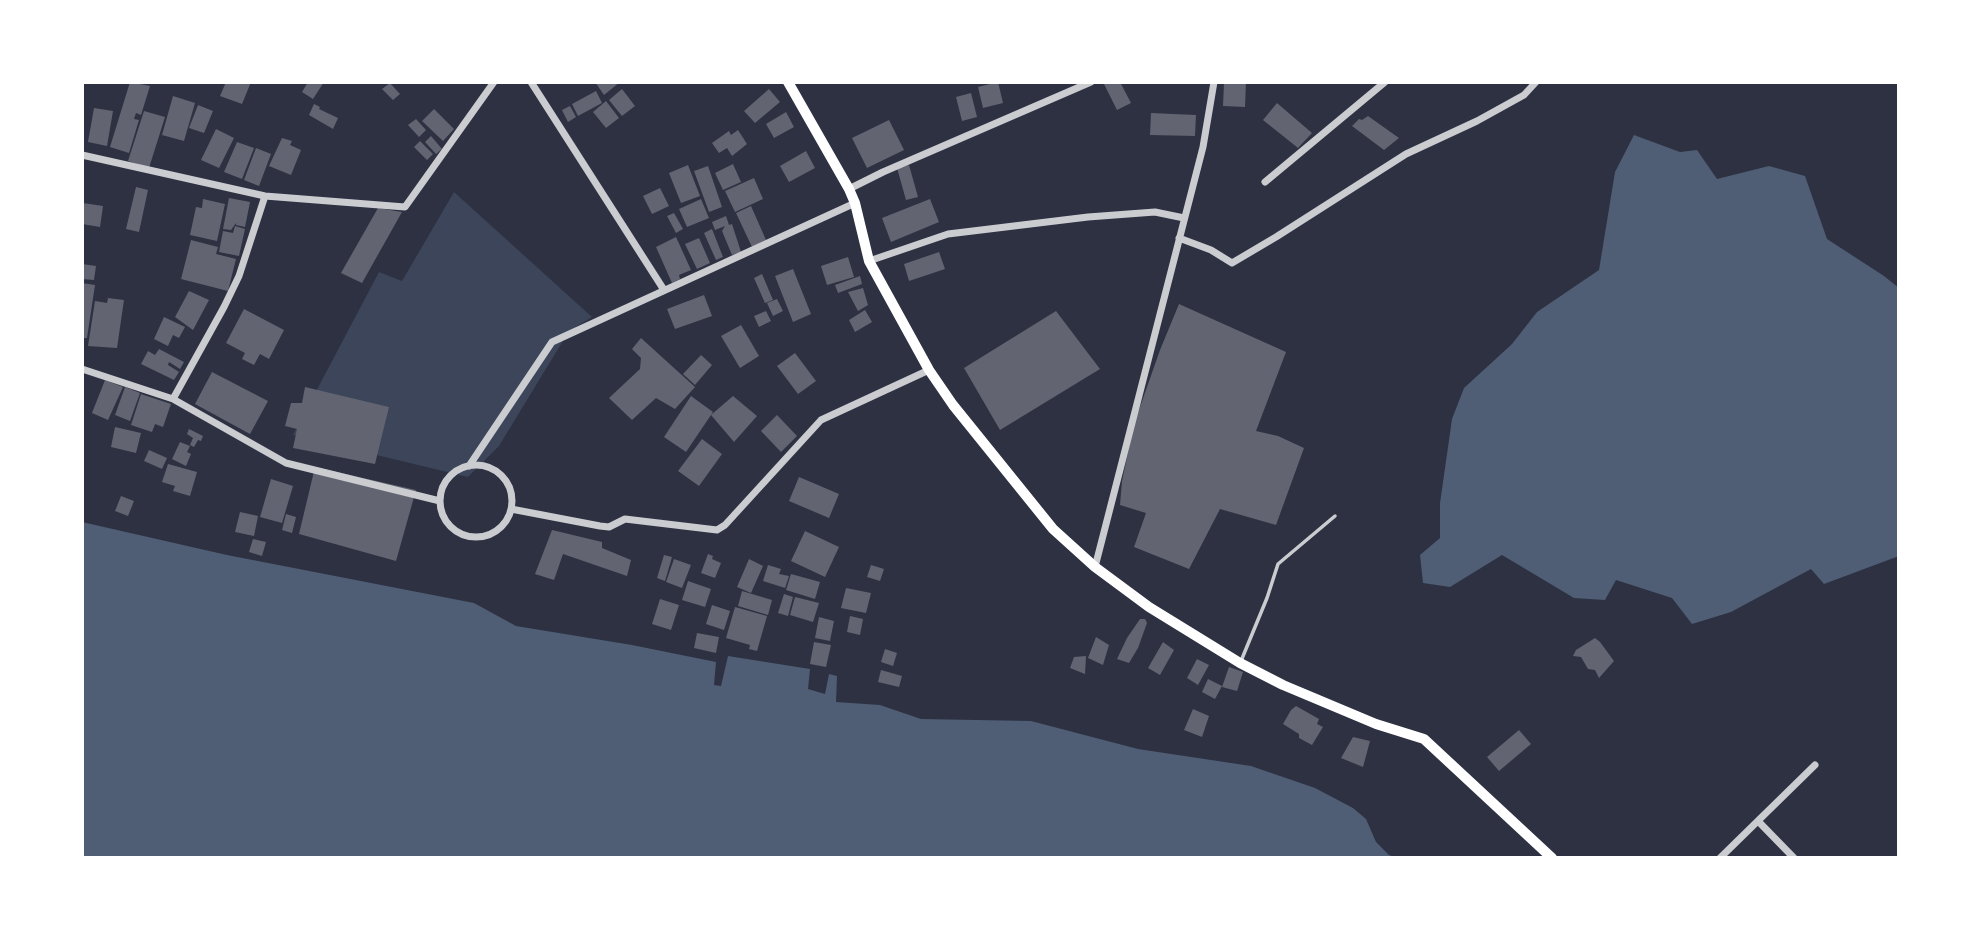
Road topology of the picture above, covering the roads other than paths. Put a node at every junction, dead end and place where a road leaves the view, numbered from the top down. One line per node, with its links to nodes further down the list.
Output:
1 (494, 82): 11 (street)
2 (531, 82): 16 (street)
3 (788, 82): 10 (main road)
4 (1091, 82): 10 (street)
5 (1214, 82): 13 (street)
6 (1385, 82): 9 (street)
7 (1536, 82): 14 (street)
8 (82, 155): 11 (street)
9 (1265, 182)
10 (849, 190): 12 (main road)
11 (265, 196): 19 (street)
12 (855, 203): 15 (main road); 16 (street)
13 (1184, 218): 14 (street); 15 (street)
14 (1179, 238): 24 (street)
15 (869, 261): 18 (main road)
16 (664, 290): 20 (street)
17 (82, 369): 19 (street)
18 (929, 370): 22 (street); 24 (main road)
19 (173, 398): 21 (street)
20 (468, 466): 21 (street); 22 (street)
21 (440, 501): 22 (street)
22 (511, 509)
23 (1335, 516): 25 (lane)
24 (1095, 566): 25 (main road)
25 (1240, 663): 28 (main road)
26 (1815, 765): 27 (street)
27 (1758, 821): 29 (street); 30 (street)
28 (1552, 858)
29 (1720, 858)
30 (1794, 858)

